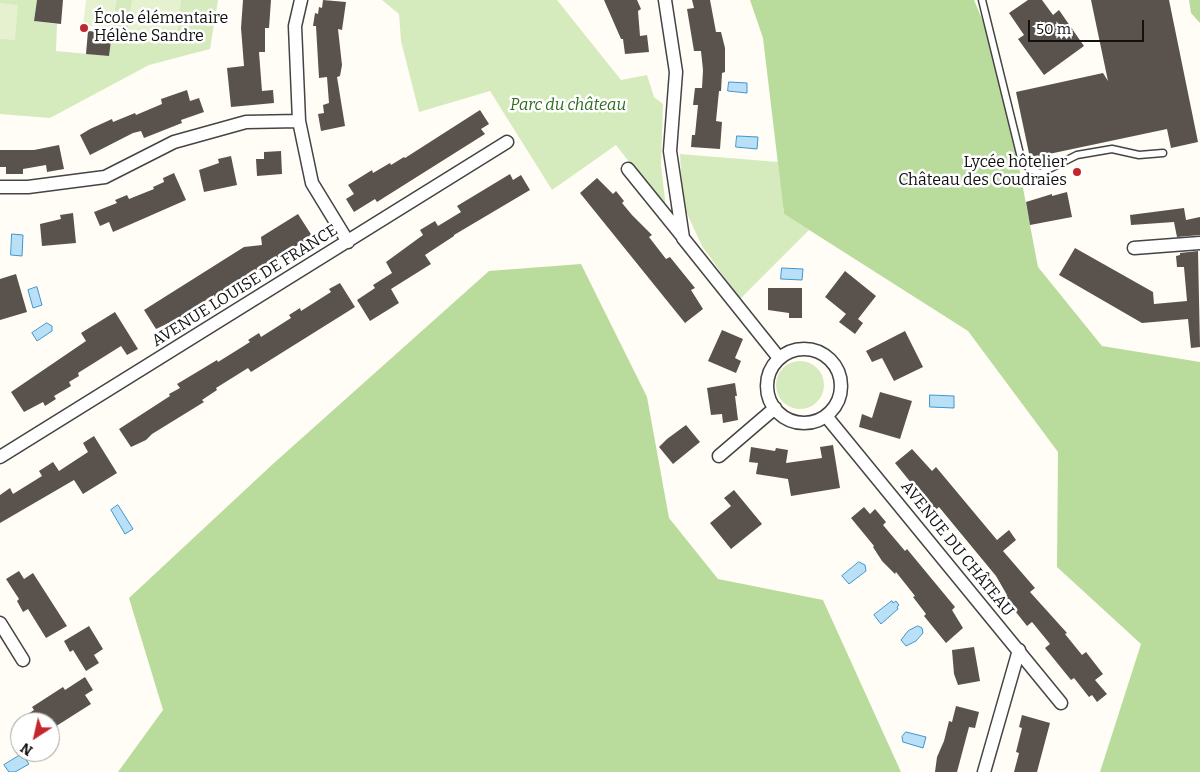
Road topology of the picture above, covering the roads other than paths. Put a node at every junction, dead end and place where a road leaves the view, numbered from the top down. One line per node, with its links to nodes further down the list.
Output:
1 (301, 0): 4 (street)
2 (665, 0): 9 (street)
3 (982, 0): 6 (lane)
4 (298, 121): 8 (street); 10 (street)
5 (507, 142): 10 (street, AVENUE LOUISE DE FRANCE)
6 (1163, 153)
7 (628, 169): 9 (street)
8 (0, 187)
9 (683, 238): 13 (street)
10 (348, 242): 17 (street, AVENUE LOUISE DE FRANCE)
11 (1200, 243): 12 (street)
12 (1134, 248)
13 (779, 358): 14 (street); 15 (street)
14 (775, 408): 15 (street); 16 (street)
15 (826, 416): 19 (street, AVENUE DU CHÂTEAU)
16 (719, 456)
17 (0, 457)
18 (0, 623): 20 (street)
19 (1019, 650): 21 (street, AVENUE DU CHÂTEAU); 22 (street)
20 (23, 660)
21 (1061, 703)
22 (984, 772)

